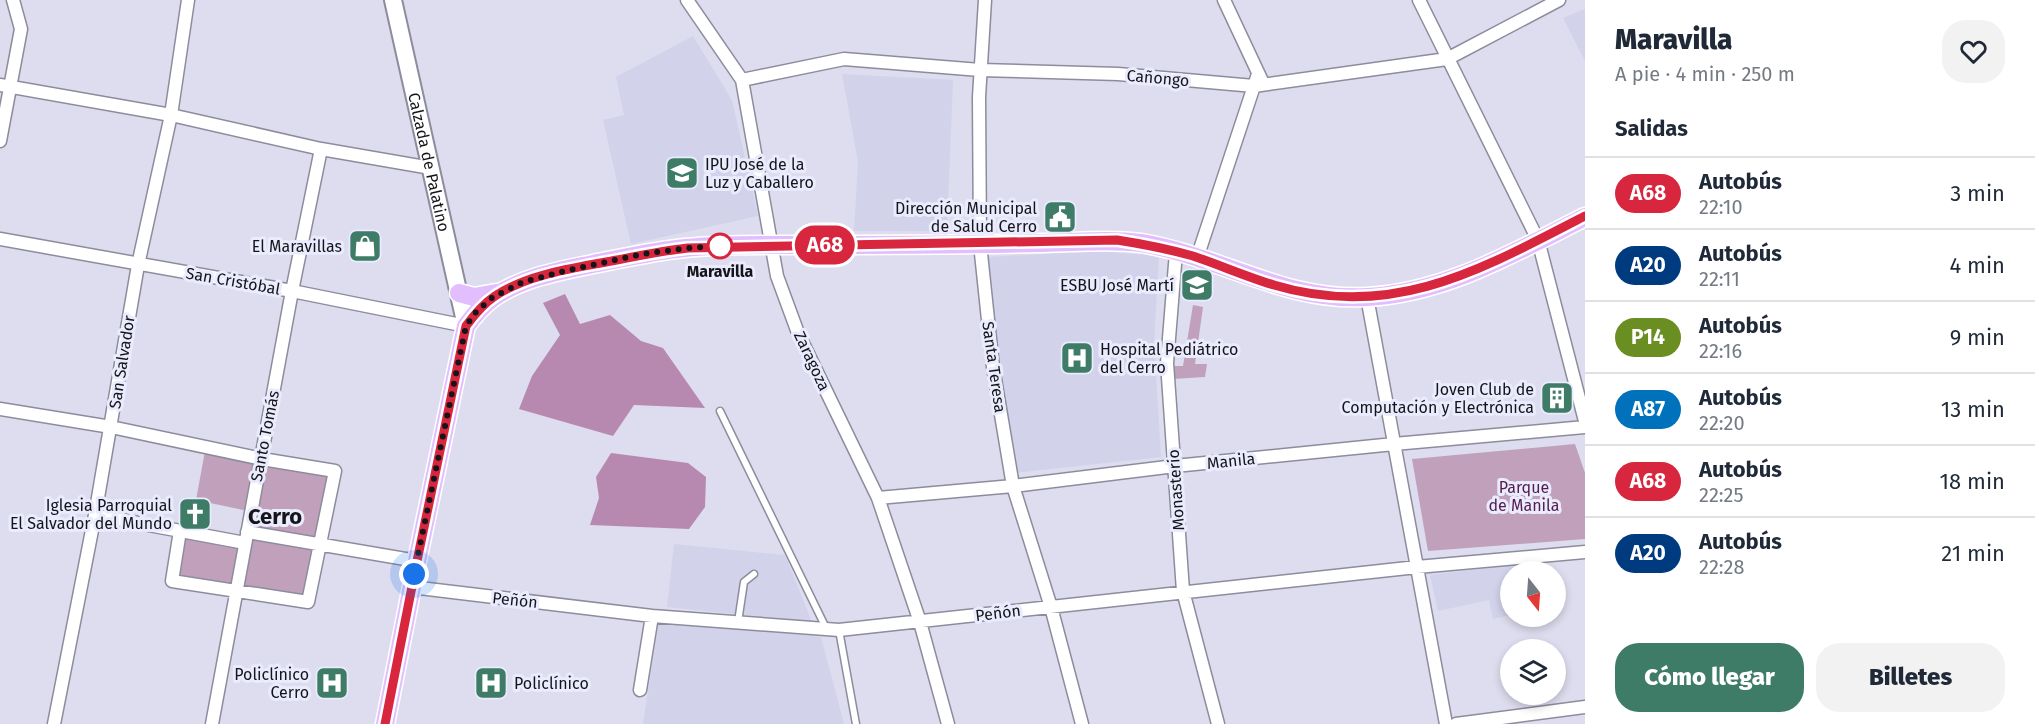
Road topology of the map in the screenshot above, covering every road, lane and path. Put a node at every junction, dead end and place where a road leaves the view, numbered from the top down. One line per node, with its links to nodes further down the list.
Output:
1 (13, 0): 13 (street)
2 (188, 0): 14 (street, San Salvador)
3 (393, 0): 17 (street, Calzada de Palatino)
4 (687, 0): 11 (street, Zaragoza)
5 (985, 0): 10 (street, Santa Teresa)
6 (1224, 0): 12 (street)
7 (1419, 0): 9 (street)
8 (1559, 0): 9 (street, Cañongo)
9 (1447, 59): 12 (street, Cañongo); 20 (street)
10 (980, 70): 11 (street, Cañongo); 12 (street, Cañongo); 21 (street, Santa Teresa)
11 (742, 80): 22 (street, Zaragoza)
12 (1259, 82): 24 (street)
13 (5, 86): 14 (street); 15 (street)
14 (171, 115): 16 (street); 25 (street, San Salvador)
15 (0, 141)
16 (321, 149): 17 (street); 27 (street, Santo Tomás)
17 (431, 168): 28 (street, Calzada de Palatino)
18 (1585, 216): 20 (main road)
19 (0, 239): 25 (street, San Cristóbal)
20 (1538, 240): 29 (main road); 33 (street)
21 (980, 244): 22 (main road); 23 (main road); 39 (street, Santa Teresa)
22 (771, 245): 26 (main road); 40 (street, Zaragoza)
23 (1176, 252): 24 (main road); 38 (street, Monasterio)
24 (1197, 258): 29 (main road)
25 (138, 265): 27 (street, San Cristóbal); 34 (street, San Salvador)
26 (506, 290): 28 (main road); 30 (main road)
27 (292, 291): 30 (street, San Cristóbal); 37 (street, Santo Tomás)
28 (459, 293): 30 (street, Calzada de Palatino)
29 (1367, 297): 36 (street)
30 (466, 326): 46 (main road)
31 (0, 409): 34 (street)
32 (720, 411): 56 (lane)
33 (1585, 421)
34 (111, 427): 37 (street); 41 (street, San Salvador)
35 (1585, 427): 36 (street, Manila)
36 (1394, 444): 38 (street, Manila); 47 (street)
37 (261, 459): 43 (street, Santo Tomás); 44 (street)
38 (1174, 466): 39 (street, Manila); 51 (street, Monasterio)
39 (1012, 486): 40 (street, Manila); 52 (street, Santa Teresa)
40 (878, 498): 55 (street, Zaragoza)
41 (95, 515): 42 (street); 59 (street, San Salvador)
42 (180, 531): 43 (street); 50 (street)
43 (246, 537): 44 (street); 50 (street, Santo Tomás)
44 (321, 544): 46 (street); 50 (street)
45 (1585, 552): 47 (street, Peñón)
46 (417, 561): 49 (main road)
47 (1417, 567): 51 (street, Peñón); 66 (street)
48 (754, 574): 54 (lane)
49 (411, 587): 53 (street, Peñón); 61 (main road)
50 (236, 591): 60 (street, Santo Tomás)
51 (1183, 591): 52 (street, Peñón); 65 (street, Monasterio)
52 (1051, 607): 55 (street, Peñón); 64 (street, Santa Teresa)
53 (652, 616): 54 (street, Peñón); 57 (street)
54 (738, 622): 56 (street, Peñón)
55 (920, 622): 56 (street, Peñón); 63 (street, Zaragoza)
56 (832, 629): 62 (lane)
57 (640, 690)
58 (1585, 707): 67 (street)
59 (54, 724)
60 (213, 724)
61 (385, 724)
62 (856, 724)
63 (948, 724)
64 (1082, 724)
65 (1218, 724)
66 (1446, 724)
67 (1456, 724)

